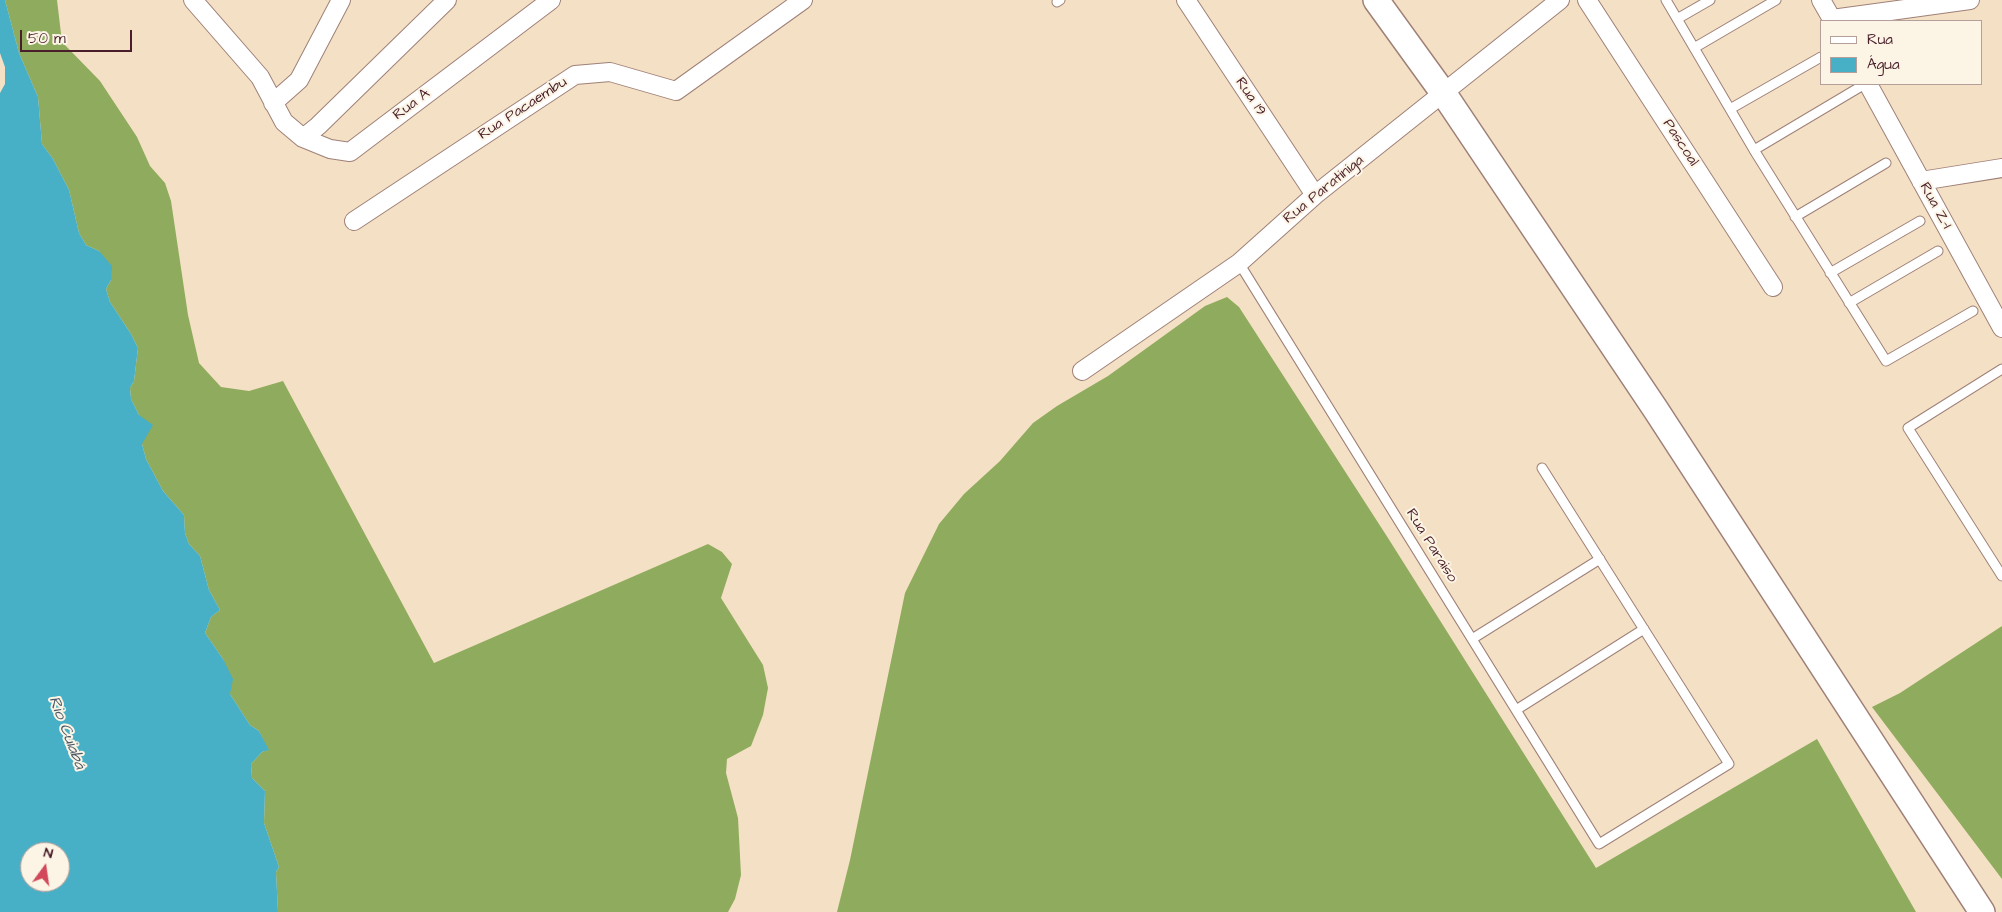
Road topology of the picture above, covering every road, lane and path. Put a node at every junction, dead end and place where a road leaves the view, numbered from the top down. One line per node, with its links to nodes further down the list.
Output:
1 (193, 0): 22 (street, Rua A)
2 (341, 0): 22 (street)
3 (447, 0): 24 (street)
4 (551, 0): 24 (street, Rua A)
5 (803, 0): 31 (street, Rua Pacaembu)
6 (1186, 0): 29 (street, Rua 19)
7 (1376, 0): 21 (street)
8 (1560, 0): 21 (street, Rua Paratiniga)
9 (1587, 0): 36 (street, Pascoal)
10 (1666, 0): 15 (lane)
11 (1710, 0): 15 (lane)
12 (1776, 0): 17 (lane)
13 (1821, 0): 16 (street)
14 (1970, 0): 16 (street)
15 (1677, 19): 17 (lane)
16 (1832, 20)
17 (1694, 48): 23 (lane)
18 (1820, 58): 23 (lane)
19 (1864, 85): 25 (lane)
20 (1867, 85): 28 (street, Rua Z-1)
21 (1444, 94): 29 (street, Rua Paratiniga); 48 (street)
22 (273, 103): 24 (street, Rua A)
23 (1730, 109): 25 (lane)
24 (303, 138)
25 (1754, 150): 30 (lane)
26 (1886, 163): 30 (lane)
27 (2002, 168): 28 (street)
28 (1921, 181): 39 (street, Rua Z-1)
29 (1315, 195): 34 (street, Rua Paratiniga)
30 (1795, 217): 35 (lane)
31 (354, 221)
32 (1920, 221): 35 (lane)
33 (1938, 251): 37 (lane)
34 (1239, 263): 41 (street, Rua Paratiniga); 46 (lane, Rua Paraiso)
35 (1830, 273): 37 (lane)
36 (1773, 287)
37 (1849, 303): 38 (lane)
38 (1973, 310)
39 (2002, 328)
40 (2002, 369): 44 (lane)
41 (1082, 371)
42 (1542, 468): 43 (lane)
43 (1600, 559): 45 (lane); 46 (lane)
44 (2002, 576)
45 (1644, 629): 47 (lane); 47 (lane, Rua Paraiso)
46 (1472, 639): 47 (lane, Rua Paraiso)
47 (1516, 710)
48 (1982, 912)

